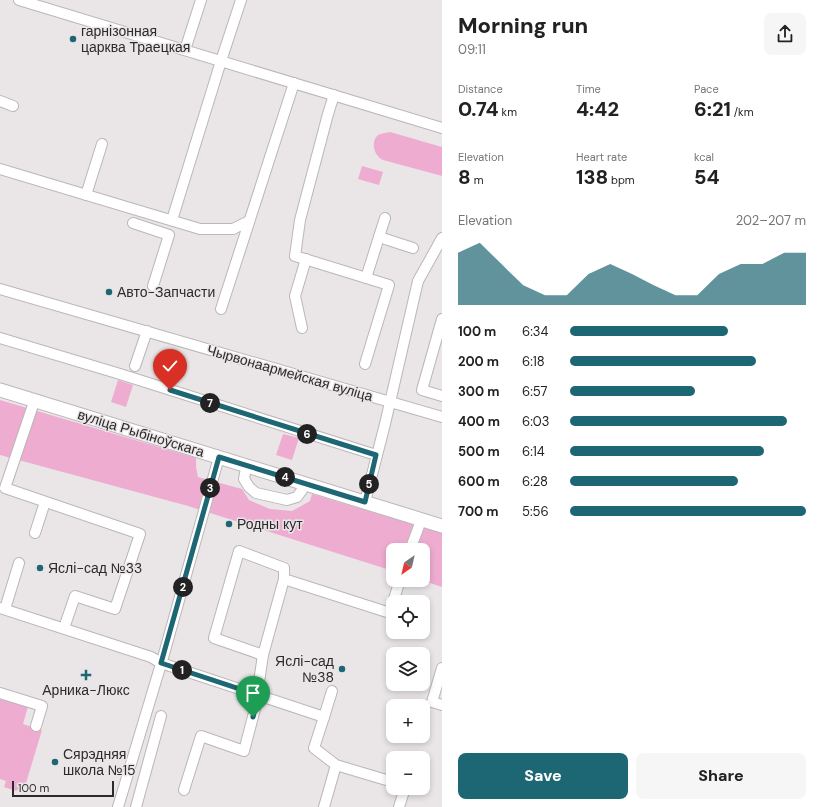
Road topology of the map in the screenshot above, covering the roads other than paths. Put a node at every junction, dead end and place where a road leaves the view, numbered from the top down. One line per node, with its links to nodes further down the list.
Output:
1 (19, 0): 4 (street)
2 (201, 0): 4 (street)
3 (241, 0): 5 (street)
4 (185, 50): 5 (street)
5 (221, 61): 6 (street); 15 (street)
6 (294, 83): 7 (street); 16 (street)
7 (334, 95): 10 (street); 21 (street)
8 (0, 102): 9 (street)
9 (13, 106)
10 (442, 128)
11 (102, 144): 13 (street)
12 (0, 169): 13 (street)
13 (86, 195): 15 (street)
14 (385, 218): 18 (street)
15 (172, 220): 16 (street)
16 (249, 222): 25 (street)
17 (133, 223): 23 (street)
18 (379, 237): 20 (street); 22 (street)
19 (442, 238): 35 (street)
20 (413, 248)
21 (306, 259): 22 (street); 27 (street)
22 (366, 278): 30 (street)
23 (153, 286)
24 (0, 289): 28 (street, Чырвонаармейская вуліца)
25 (221, 309)
26 (442, 319): 33 (street)
27 (302, 328)
28 (147, 332): 31 (street); 35 (street, Чырвонаармейская вуліца)
29 (0, 338): 38 (street)
30 (364, 364)
31 (135, 366)
32 (0, 390): 39 (main road, вуліца Рыбіноўскага)
33 (442, 396)
34 (0, 398): 36 (main road, вуліца Рыбіноўскага)
35 (389, 401): 37 (street, Чырвонаармейская вуліца); 38 (street)
36 (32, 408): 39 (main road, вуліца Рыбіноўскага); 41 (street)
37 (442, 417)
38 (376, 455): 42 (street)
39 (218, 460): 40 (main road, вуліца Рыбіноўскага); 54 (street)
40 (246, 469): 42 (main road, вуліца Рыбіноўскага); 43 (main road, вуліца Рыбіноўскага)
41 (45, 502): 45 (street); 52 (street)
42 (365, 502): 44 (main road, вуліца Рыбіноўскага)
43 (418, 526): 46 (main road, вуліца Рыбіноўскага); 47 (street)
44 (442, 526)
45 (35, 533)
46 (442, 533)
47 (412, 543)
48 (19, 564): 50 (street)
49 (284, 579): 51 (street); 53 (street); 53 (street)
50 (3, 608): 52 (street)
51 (386, 612)
52 (64, 628): 54 (street)
53 (263, 654): 58 (street)
54 (161, 663): 58 (street); 67 (street)
55 (442, 668): 59 (street)
56 (332, 691): 61 (street)
57 (0, 693): 62 (street)
58 (258, 695): 61 (street); 65 (street)
59 (442, 705)
60 (161, 716): 68 (street)
61 (324, 717): 63 (street)
62 (36, 726)
63 (336, 765): 64 (street); 69 (street)
64 (386, 780)
65 (184, 790)
66 (403, 795): 70 (street)
67 (118, 807)
68 (136, 807)
69 (324, 807)
70 (399, 807)

